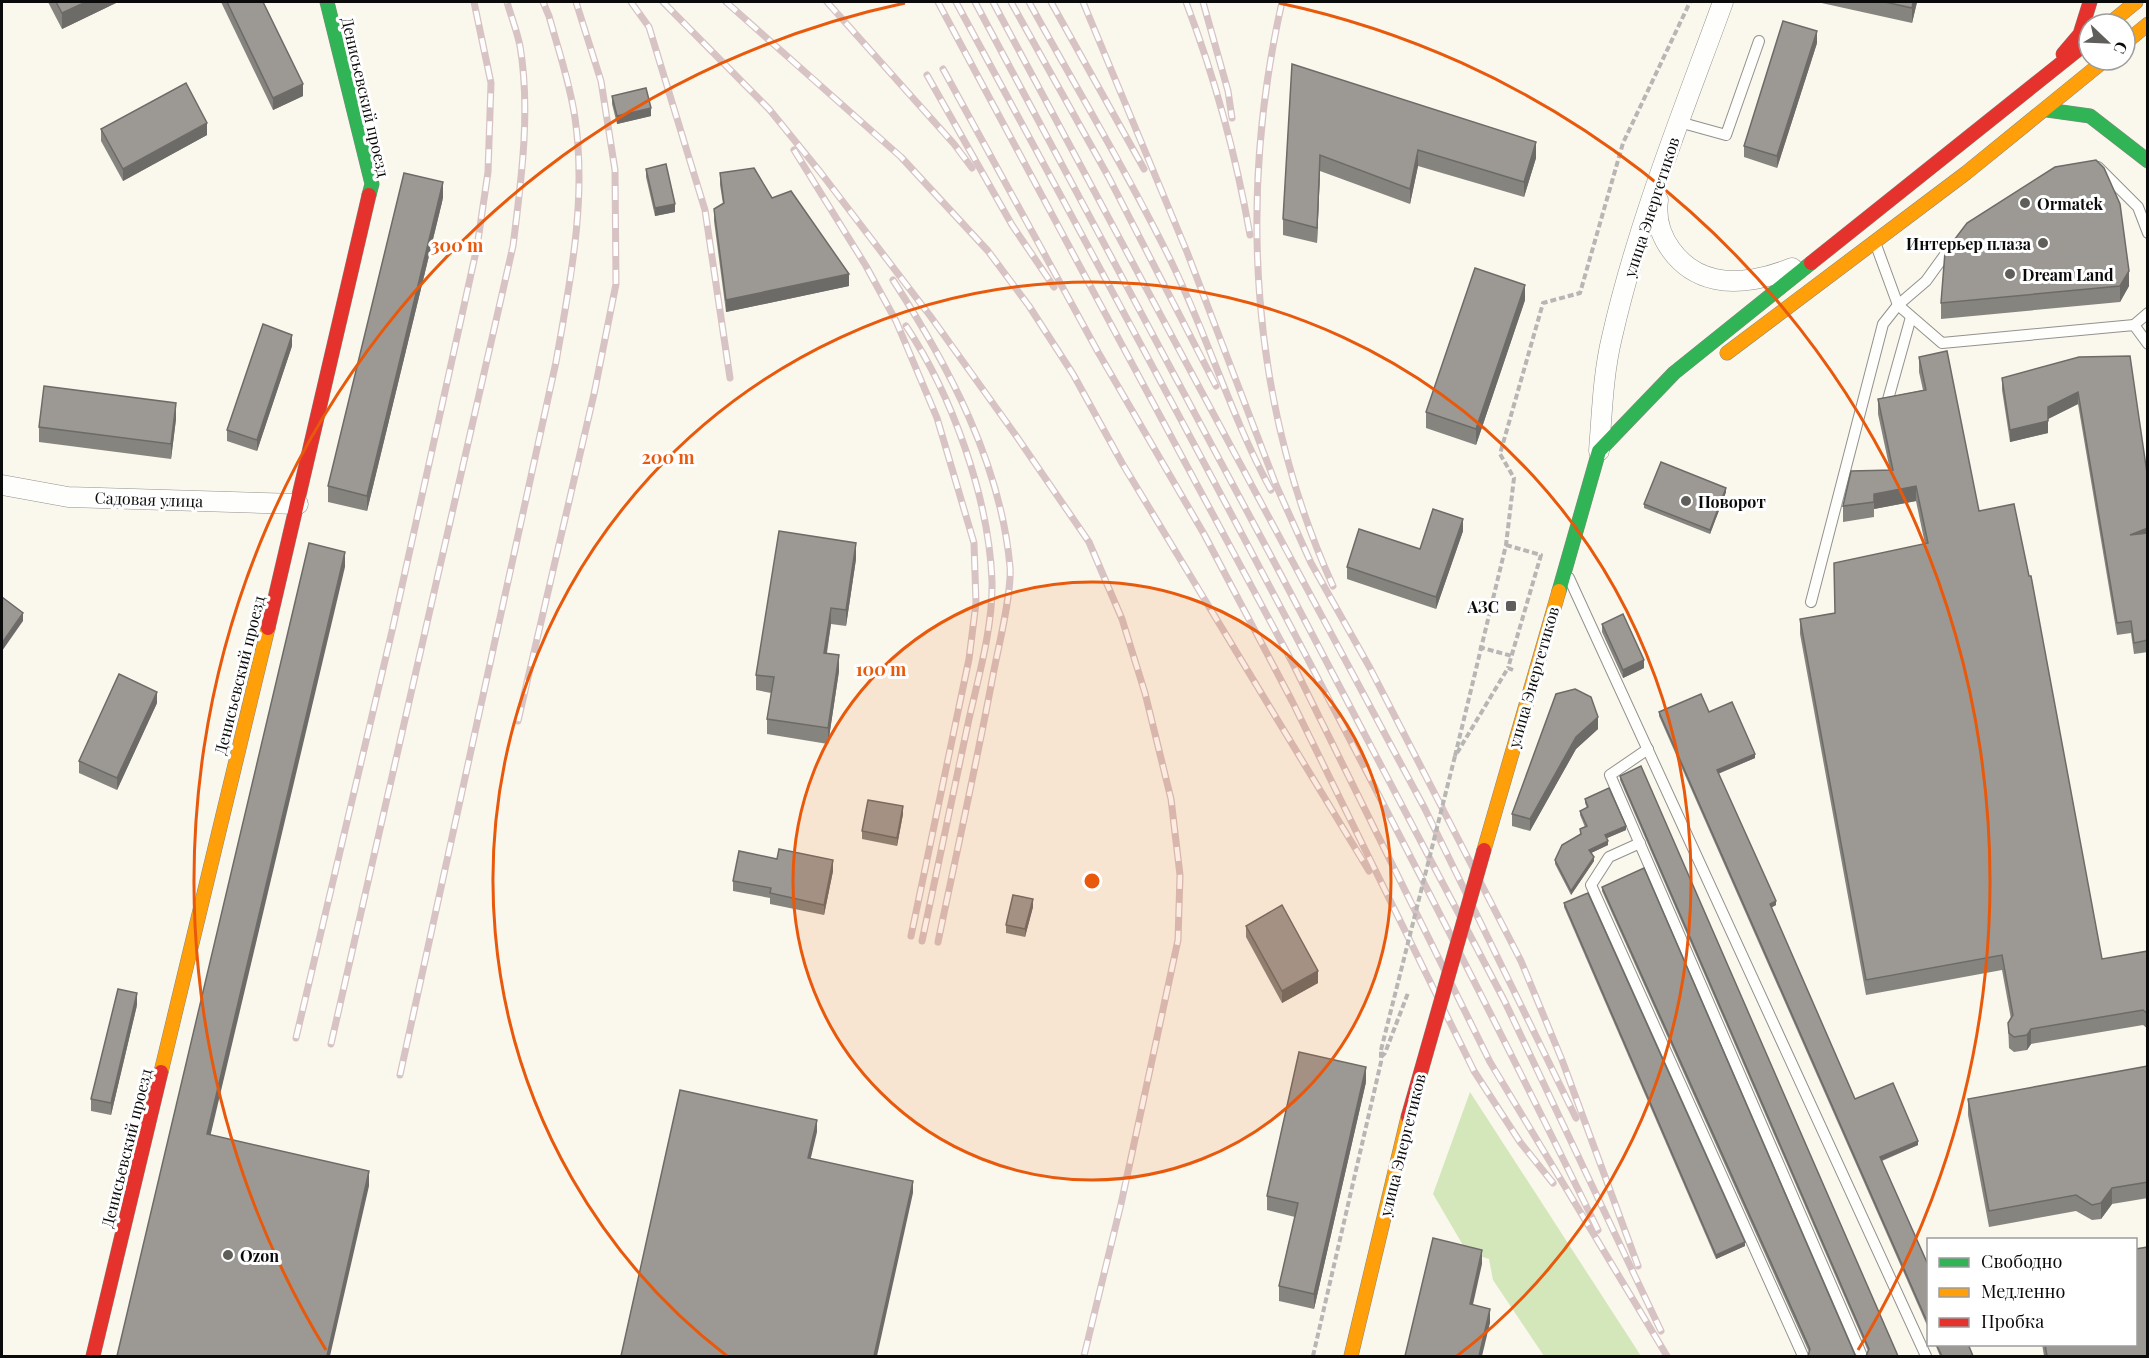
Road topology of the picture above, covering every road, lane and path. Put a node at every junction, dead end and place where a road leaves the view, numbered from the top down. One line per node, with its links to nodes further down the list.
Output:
1 (327, 2): 31 (main road, Денисьевский проезд)
2 (1690, 2): 32 (path)
3 (1723, 2): 12 (street, улица Энергетиков)
4 (2090, 2): 10 (main road)
5 (2136, 2): 6 (main road)
6 (2124, 12)
7 (1759, 41): 12 (lane)
8 (2077, 51): 10 (main road)
9 (2091, 72): 11 (main road)
10 (2032, 89): 16 (main road)
11 (2047, 110): 13 (main road); 19 (main road)
12 (1679, 122): 14 (street, улица Энергетиков)
13 (2148, 161)
14 (1663, 165): 20 (street); 29 (street, улица Энергетиков)
15 (2087, 169): 18 (lane)
16 (1864, 221): 19 (lane); 20 (main road)
17 (1962, 232): 21 (lane)
18 (2148, 232)
19 (1876, 244): 21 (lane); 26 (main road)
20 (1815, 260): 29 (main road)
21 (1898, 305): 23 (lane); 34 (lane)
22 (2148, 314): 24 (lane)
23 (1911, 317): 24 (lane); 28 (lane)
24 (2134, 324): 25 (lane)
25 (2148, 344)
26 (1711, 364)
27 (1684, 384): 29 (main road)
28 (1887, 403)
29 (1599, 451): 33 (main road, улица Энергетиков)
30 (2, 485): 31 (street, Садовая улица)
31 (298, 504): 42 (main road, Денисьевский проезд)
32 (1506, 544): 35 (path); 36 (path)
33 (1564, 567): 38 (lane); 44 (main road, улица Энергетиков, bridge)
34 (1811, 602)
35 (1479, 647): 36 (path); 41 (path, bridge)
36 (1512, 656): 37 (path)
37 (1508, 668)
38 (1647, 749): 39 (lane); 47 (lane)
39 (1640, 843): 45 (lane); 46 (lane)
40 (1408, 993): 41 (path)
41 (1381, 1058): 43 (path)
42 (93, 1356)
43 (1313, 1356)
44 (1351, 1356)
45 (1803, 1356)
46 (1862, 1356)
47 (1926, 1356)

